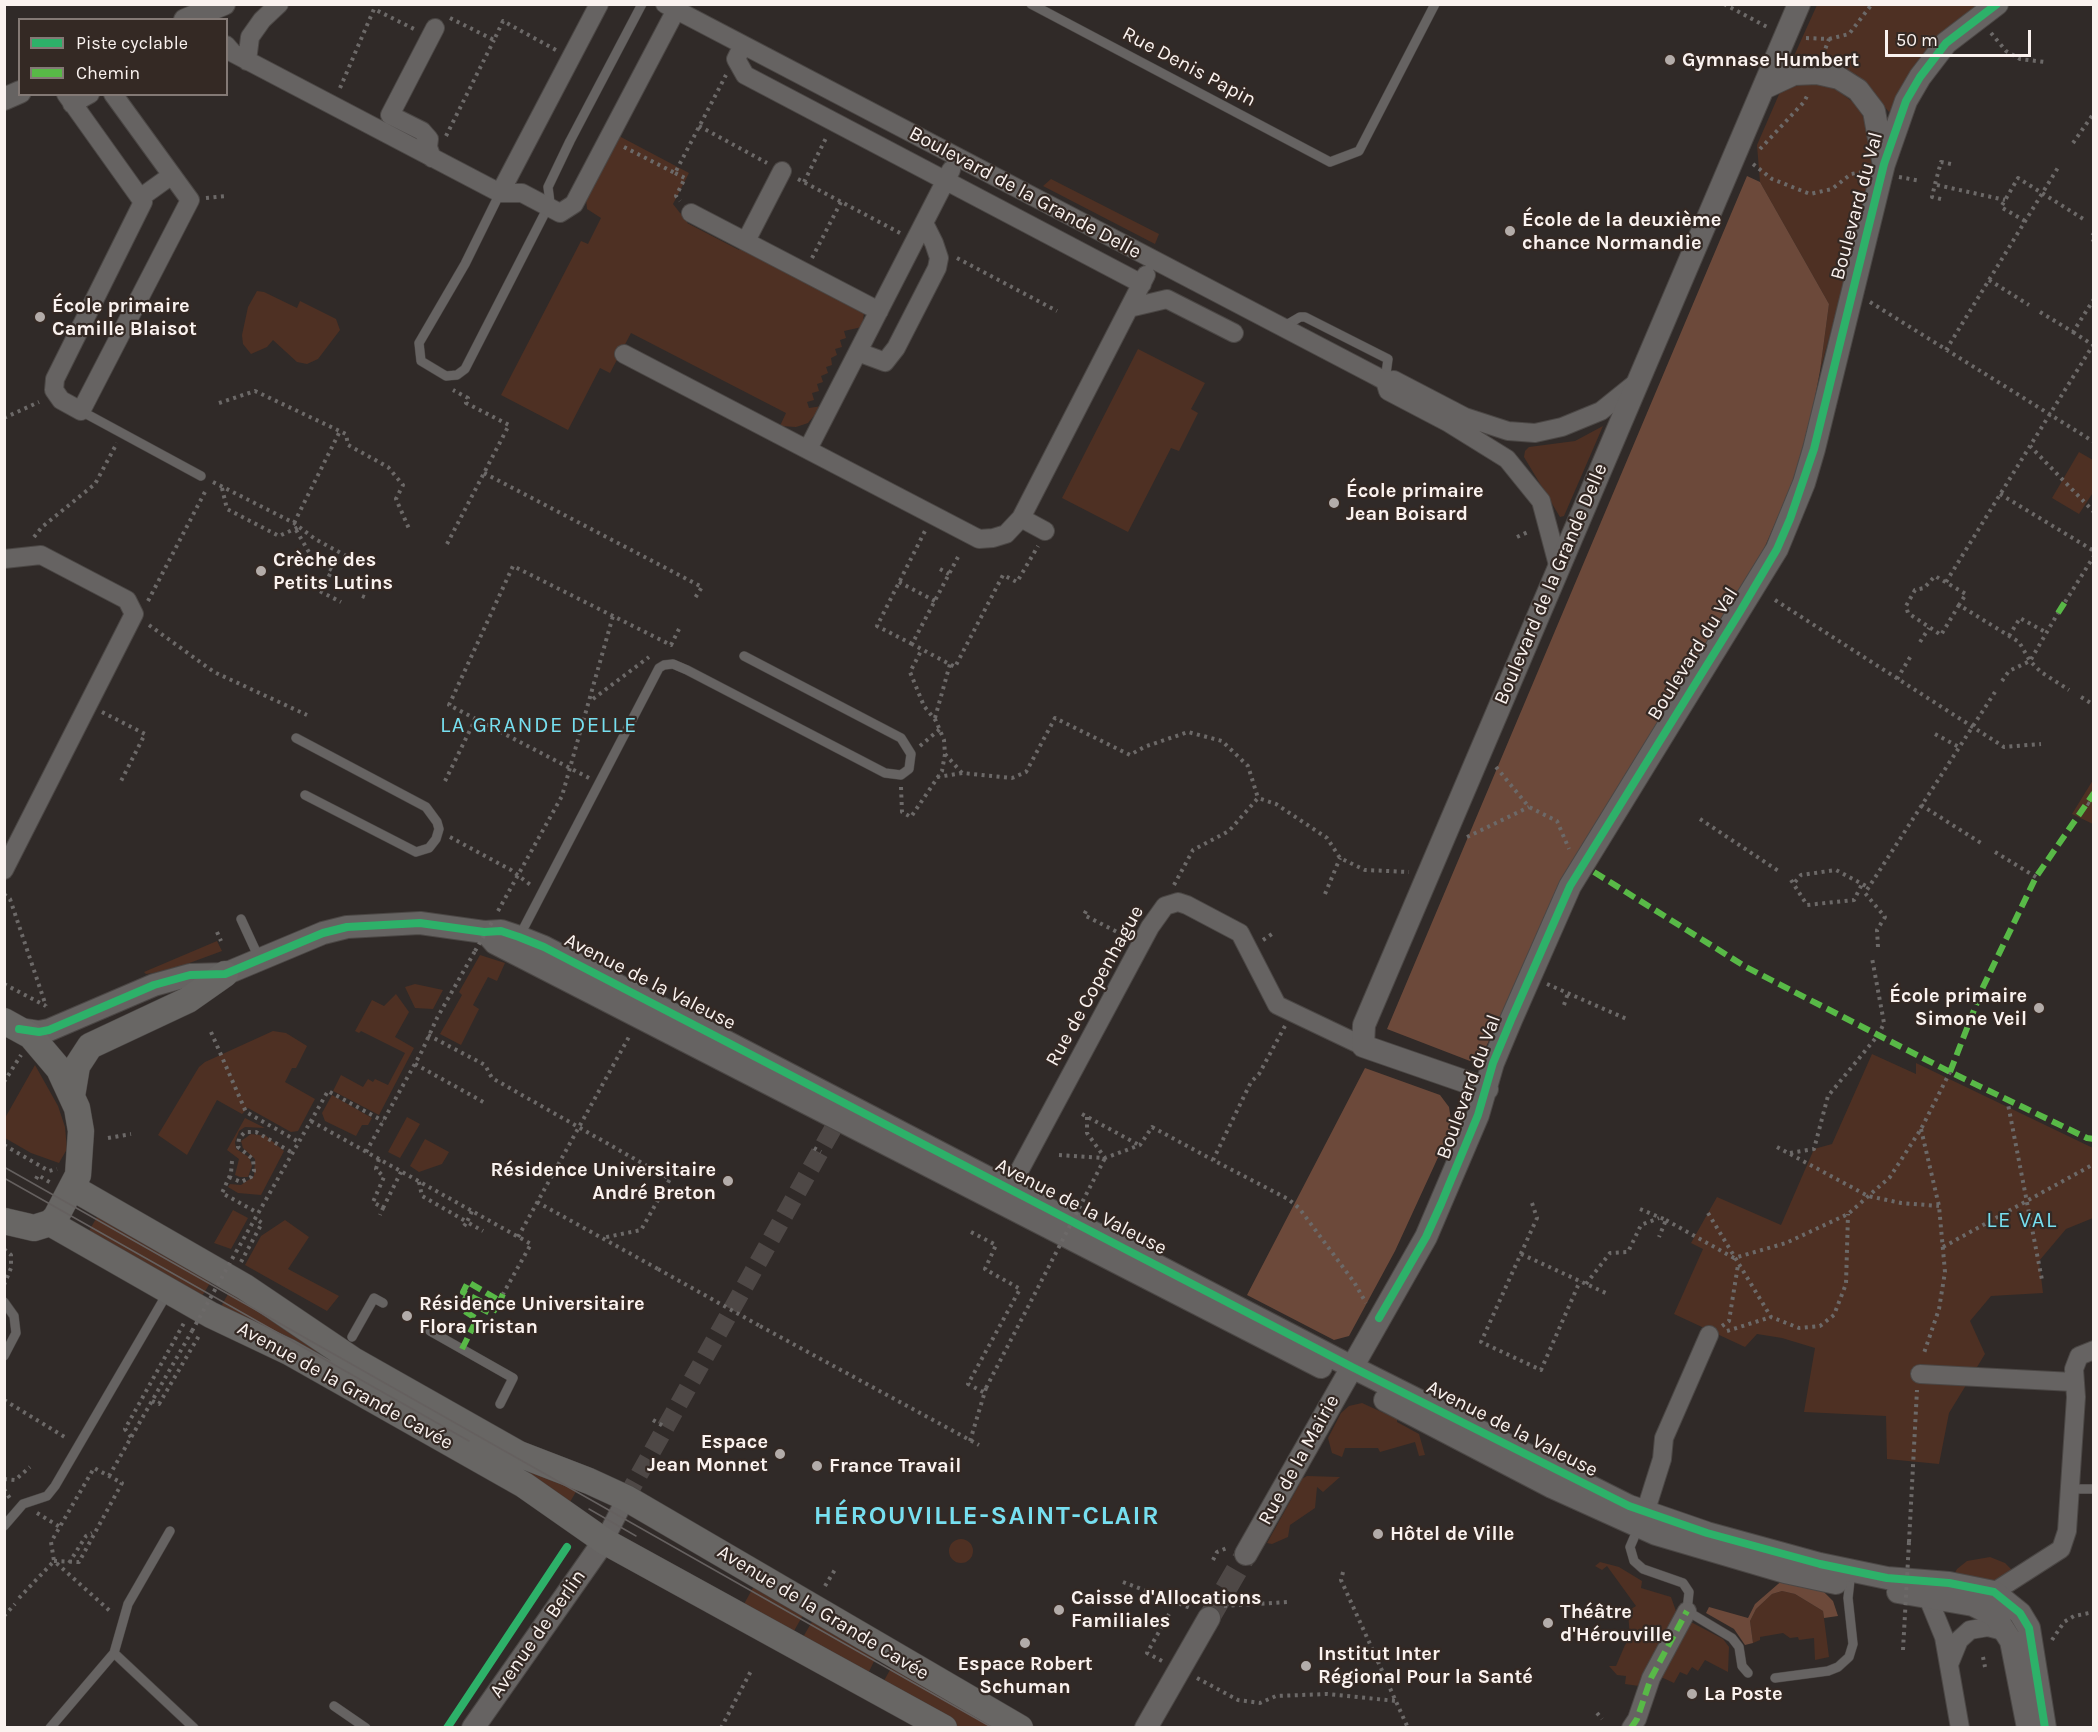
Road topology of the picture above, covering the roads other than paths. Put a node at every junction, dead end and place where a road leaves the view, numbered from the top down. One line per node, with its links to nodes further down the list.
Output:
1 (279, 4): 12 (street)
2 (599, 4): 24 (street)
3 (642, 4): 26 (lane)
4 (1031, 4): 5 (lane, Rue Denis Papin)
5 (1435, 4)
6 (1800, 4): 13 (street, Boulevard de la Grande Delle)
7 (1997, 4): 20 (street, Boulevard du Val)
8 (679, 8): 11 (street, Boulevard de la Grande Delle); 26 (street)
9 (437, 27): 18 (street)
10 (228, 47): 12 (street)
11 (739, 52): 19 (street, Boulevard de la Grande Delle); 23 (street)
12 (247, 61): 18 (street)
13 (1764, 88): 20 (street); 37 (street, Boulevard de la Grande Delle)
14 (18, 93): 16 (street)
15 (114, 96): 22 (street)
16 (4, 99)
17 (69, 99): 25 (street)
18 (432, 158): 24 (street)
19 (958, 158): 23 (street); 30 (street, Boulevard de la Grande Delle)
20 (1881, 170): 58 (street, Boulevard du Val)
21 (782, 171): 29 (street)
22 (172, 175): 25 (street); 39 (street)
23 (946, 181): 28 (street); 31 (street)
24 (500, 193): 26 (street); 26 (lane)
25 (140, 198): 39 (street)
26 (548, 207)
27 (691, 213): 29 (street)
28 (924, 223): 33 (street); 35 (street)
29 (746, 241): 33 (street)
30 (1154, 260): 31 (street); 38 (street, Boulevard de la Grande Delle)
31 (1142, 284): 32 (street)
32 (1129, 308): 34 (street); 42 (street)
33 (879, 311): 35 (street)
34 (1234, 333)
35 (858, 352): 40 (street)
36 (624, 354): 40 (street)
37 (1639, 380): 38 (street); 45 (street, Boulevard de la Grande Delle)
38 (1385, 381): 45 (street)
39 (81, 411): 41 (lane)
40 (808, 449): 42 (street)
41 (201, 476)
42 (1021, 518): 43 (street)
43 (1043, 536)
44 (4, 559): 49 (street)
45 (1558, 565): 57 (street, Boulevard de la Grande Delle)
46 (744, 656): 52 (lane)
47 (296, 738): 48 (lane)
48 (305, 795)
49 (4, 870)
50 (241, 919): 53 (lane)
51 (484, 932): 52 (street, Avenue de la Valeuse); 53 (street, Avenue de la Valeuse); 55 (street, Avenue de la Valeuse)
52 (519, 937): 55 (street, Avenue de la Valeuse)
53 (259, 958): 54 (street, Avenue de la Valeuse)
54 (225, 974): 56 (street); 59 (main road)
55 (640, 1016): 61 (street, Avenue de la Valeuse)
56 (15, 1033): 59 (main road)
57 (1363, 1046): 58 (street); 61 (street, Rue de Copenhague)
58 (1487, 1089): 72 (street, Boulevard du Val)
59 (72, 1096): 60 (main road)
60 (67, 1178): 63 (main road); 69 (main road, Avenue de la Grande Cavée)
61 (1001, 1193): 72 (street, Avenue de la Valeuse)
62 (4, 1221): 63 (main road)
63 (50, 1223): 64 (main road, Avenue de la Grande Cavée)
64 (169, 1291): 80 (lane); 82 (main road, Avenue de la Grande Cavée)
65 (4, 1302): 71 (lane)
66 (383, 1303): 69 (lane)
67 (430, 1330): 75 (lane)
68 (1709, 1335): 79 (street)
69 (352, 1344): 78 (main road, Avenue de la Grande Cavée)
70 (2094, 1350): 74 (street)
71 (4, 1356)
72 (1348, 1373): 79 (street, Avenue de la Valeuse); 83 (street, Rue de la Mairie)
73 (1920, 1374): 74 (street)
74 (2073, 1382): 76 (street)
75 (500, 1404)
76 (2070, 1489): 77 (lane); 86 (street)
77 (2094, 1489)
78 (626, 1498): 82 (street); 100 (main road, Avenue de la Grande Cavée)
79 (1642, 1519): 84 (street, Avenue de la Valeuse); 87 (lane)
80 (4, 1526)
81 (170, 1531): 90 (lane)
82 (604, 1541): 98 (street, Avenue de Berlin); 99 (main road, Avenue de la Grande Cavée)
83 (1237, 1551)
84 (1850, 1578): 85 (street, Avenue de la Valeuse); 93 (lane)
85 (1925, 1590): 86 (street, Avenue de la Valeuse); 91 (street)
86 (1988, 1600): 89 (street); 105 (street)
87 (1687, 1611): 92 (lane); 102 (street)
88 (1209, 1618): 101 (street)
89 (2007, 1632): 91 (street); 104 (street)
90 (114, 1653): 95 (lane); 96 (lane)
91 (1950, 1662): 103 (street)
92 (1748, 1673)
93 (1775, 1678)
94 (334, 1706): 97 (lane)
95 (50, 1728)
96 (194, 1728)
97 (366, 1728)
98 (473, 1728)
99 (944, 1728)
100 (1020, 1728)
101 (1146, 1728)
102 (1630, 1728)
103 (1960, 1728)
104 (2028, 1728)
105 (2045, 1728)

